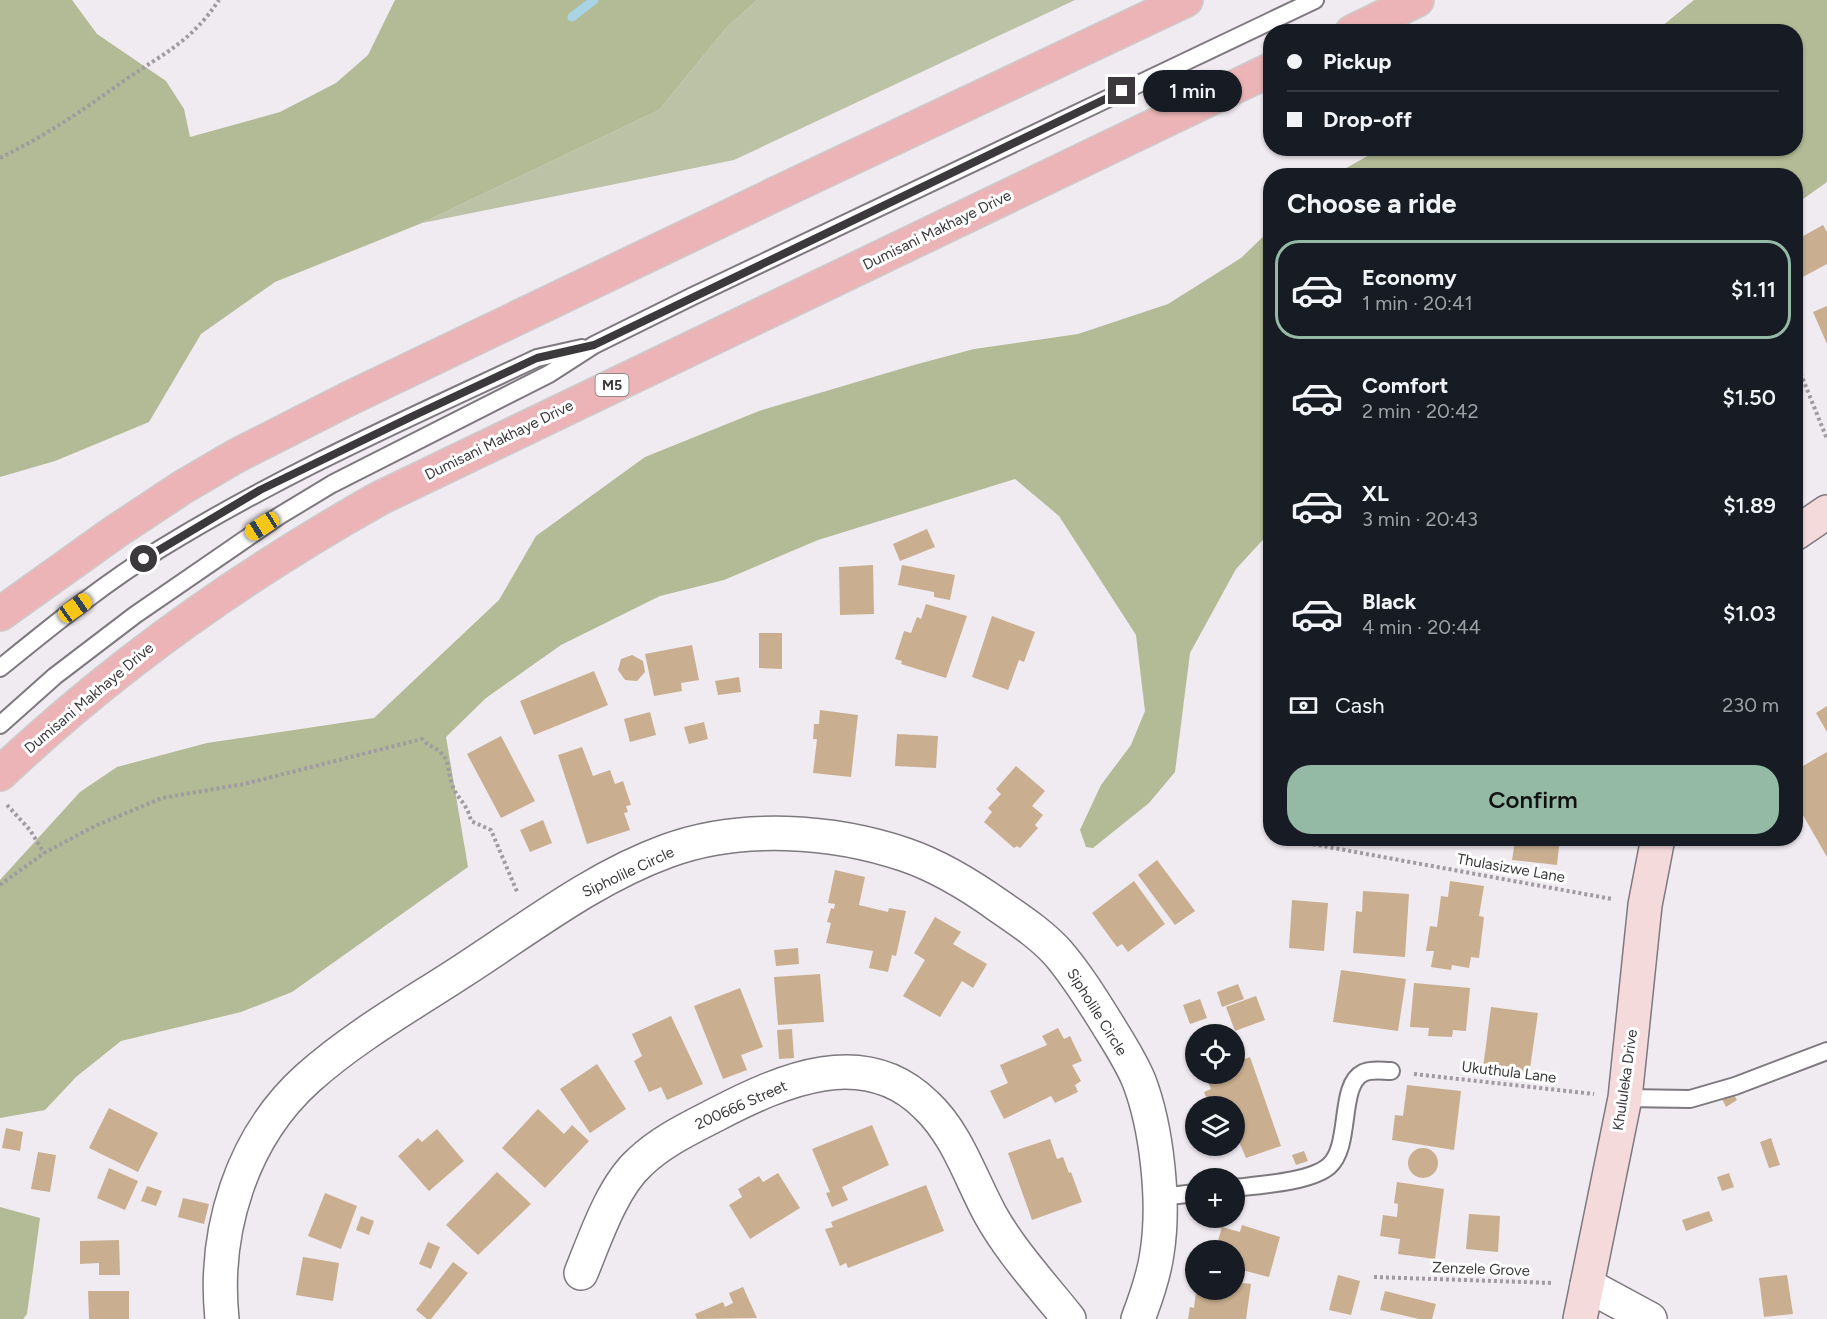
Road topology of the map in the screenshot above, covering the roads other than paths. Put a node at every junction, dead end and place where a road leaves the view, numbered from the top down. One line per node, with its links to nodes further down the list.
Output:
1 (1186, 0): 11 (main road)
2 (1315, 0): 4 (lane)
3 (1418, 0): 5 (main road)
4 (1265, 24)
5 (1368, 24)
6 (1263, 25): 8 (lane)
7 (1263, 73): 14 (main road, Dumisani Makhaye Drive / M5)
8 (594, 345): 12 (lane); 13 (lane)
9 (1827, 512): 10 (street)
10 (1803, 528)
11 (0, 614)
12 (0, 668)
13 (0, 725)
14 (0, 774)
15 (1657, 846): 18 (street, Khululeka Drive)
16 (1827, 1051): 18 (lane)
17 (1391, 1071): 19 (lane)
18 (1625, 1098): 23 (street, Khululeka Drive)
19 (1245, 1186)
20 (1185, 1194): 21 (lane)
21 (1160, 1197): 24 (street, Sipholile Circle); 26 (street, Sipholile Circle)
22 (581, 1274): 25 (street, 200666 Street)
23 (1587, 1285): 27 (street, Khululeka Drive); 28 (street)
24 (222, 1319)
25 (1069, 1319)
26 (1138, 1319)
27 (1580, 1319)
28 (1650, 1319)

